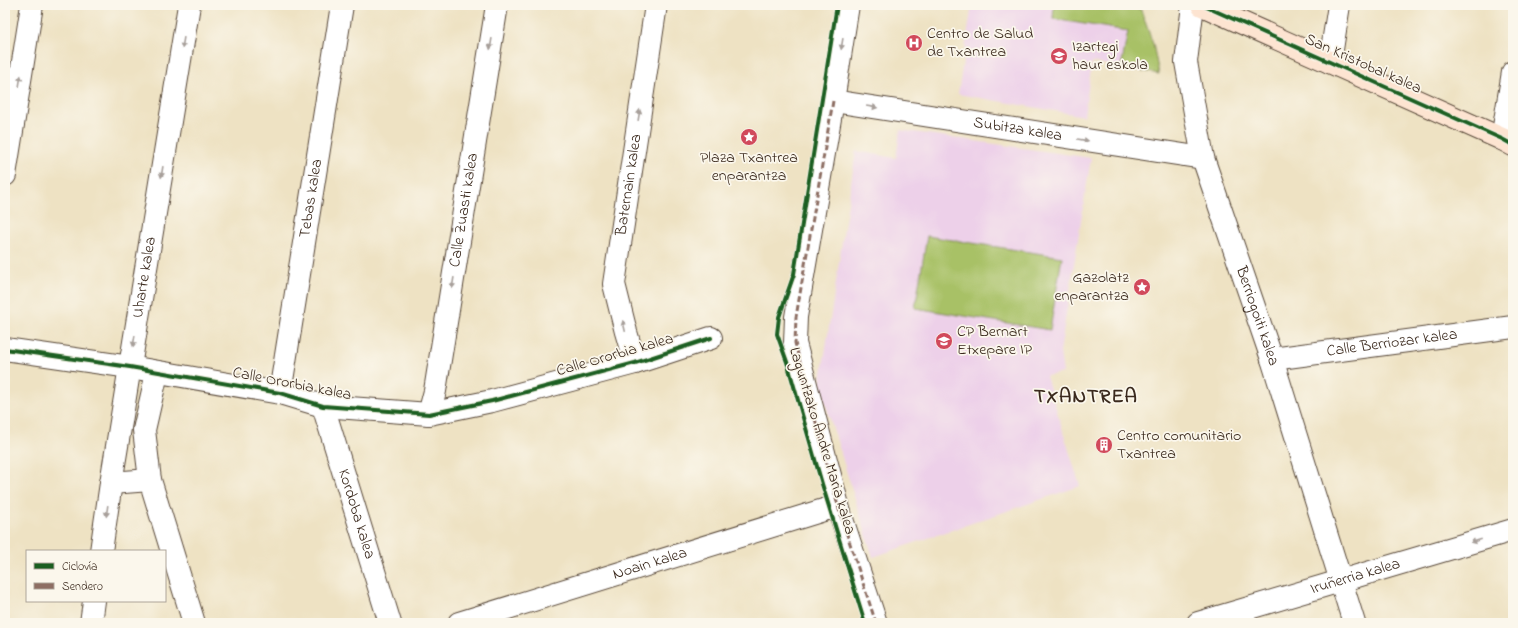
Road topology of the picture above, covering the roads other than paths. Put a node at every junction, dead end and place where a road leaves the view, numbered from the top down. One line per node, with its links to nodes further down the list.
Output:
1 (32, 5): 15 (street, one-way to 1)
2 (189, 5): 21 (street, Uharte kalea, one-way to 21)
3 (342, 5): 23 (street, Tebas kalea)
4 (497, 5): 25 (street, Calle Zuasti kalea, one-way to 25)
5 (656, 5): 20 (street, Baternain kalea, one-way to 5)
6 (848, 5): 12 (street, Laguntzako Andre Maria kalea, one-way to 12)
7 (1193, 5): 14 (street, Berriogoiti kalea)
8 (1202, 5): 10 (main road, San Kristobal kalea)
9 (1339, 5): 10 (street)
10 (1330, 62): 13 (main road, San Kristobal kalea)
11 (1513, 72): 13 (street)
12 (833, 101): 14 (street, Subitza kalea, one-way to 14); 28 (street, Laguntzako Andre Maria kalea)
13 (1507, 142)
14 (1203, 158): 19 (street, Berriogoiti kalea)
15 (5, 175)
16 (1513, 327): 19 (street, Calle Berriozar kalea)
17 (711, 338): 20 (street, Calle Ororbia kalea)
18 (5, 349): 21 (street, Calle Ororbia kalea)
19 (1272, 359): 31 (street, Berriogoiti kalea)
20 (635, 363): 25 (street, Calle Ororbia kalea)
21 (130, 368): 22 (street, Calle Ororbia kalea); 27 (street, Uharte kalea)
22 (157, 373): 23 (street, Calle Ororbia kalea); 26 (street)
23 (280, 392): 24 (street, Calle Ororbia kalea)
24 (323, 406): 25 (street, Calle Ororbia kalea); 35 (street, Kordoba kalea)
25 (429, 414)
26 (150, 480): 27 (street); 34 (street)
27 (111, 483): 30 (street, Uharte kalea, one-way to 30)
28 (840, 513): 36 (street, Noain kalea); 37 (street, Laguntzako Andre Maria kalea)
29 (1513, 530): 31 (street, Iruñerria kalea, one-way to 31)
30 (101, 550)
31 (1341, 580): 38 (street, Iruñerria kalea); 39 (street, Berriogoiti kalea)
32 (94, 602): 33 (street)
33 (91, 623)
34 (194, 623)
35 (390, 623)
36 (459, 623)
37 (876, 623)
38 (1198, 623)
39 (1354, 623)

